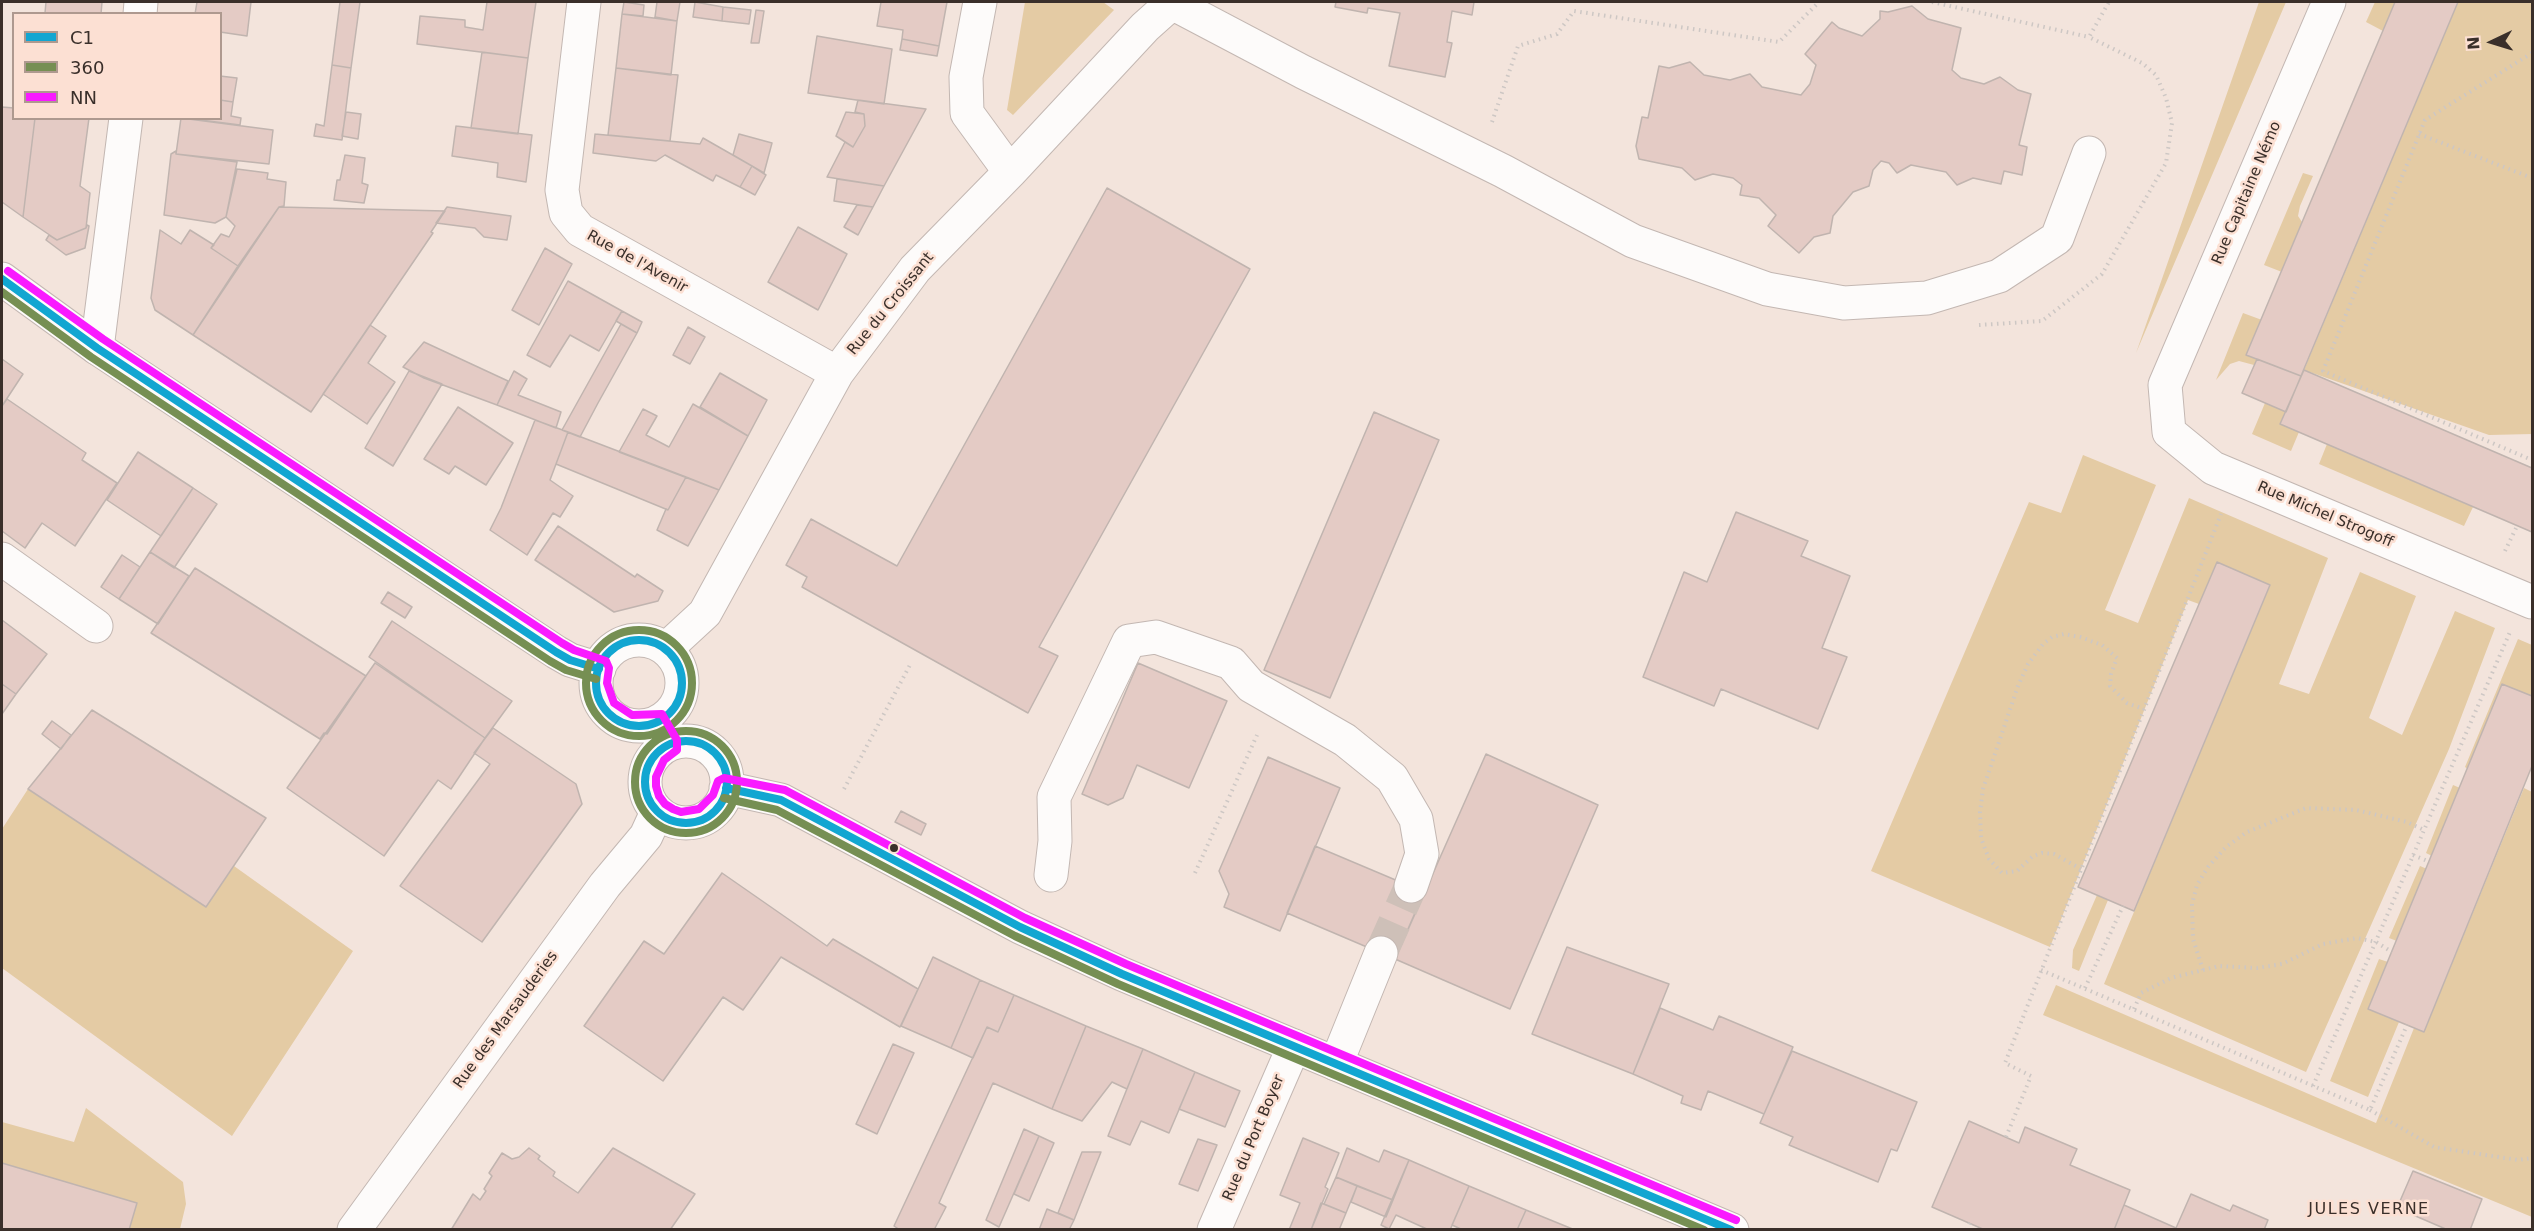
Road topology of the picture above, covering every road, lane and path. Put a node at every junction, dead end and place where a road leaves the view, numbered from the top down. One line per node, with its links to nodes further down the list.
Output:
1 (584, 2): 17 (street, Rue de l'Avenir)
2 (980, 2): 13 (street)
3 (1173, 2): 12 (street); 13 (street, Rue du Croissant)
4 (1819, 2): 12 (path)
5 (1932, 2): 7 (path)
6 (2329, 2): 18 (street, Rue Capitaine Némo)
7 (2090, 37)
8 (2532, 53): 10 (path)
9 (126, 120): 16 (street)
10 (2419, 134): 14 (path); 19 (path)
11 (2089, 153): 12 (street)
12 (1480, 159)
13 (1010, 172): 17 (street, Rue du Croissant)
14 (2532, 177)
15 (2, 279): 16 (street)
16 (98, 348): 26 (street)
17 (837, 373): 24 (street, Rue du Croissant)
18 (2165, 385): 20 (street, Rue Michel Strogoff)
19 (2532, 460)
20 (2236, 477): 22 (street, Rue Michel Strogoff); 28 (path)
21 (2, 559): 23 (street)
22 (2528, 600): 33 (path)
23 (96, 626)
24 (666, 649): 26 (street); 29 (street)
25 (911, 663): 32 (path)
26 (599, 669): 29 (street)
27 (1273, 698): 37 (path); 38 (street); 39 (street)
28 (2144, 709): 36 (path); 36 (path)
29 (662, 734): 30 (street); 31 (street)
30 (726, 788): 31 (street); 32 (street)
31 (657, 812): 56 (street, Rue des Marsauderies)
32 (825, 824): 49 (street)
33 (2424, 830): 34 (path); 45 (path)
34 (2413, 855): 35 (path); 41 (path)
35 (2430, 861)
36 (2081, 869): 44 (path)
37 (1195, 873)
38 (1051, 875)
39 (1411, 886)
40 (2123, 906): 46 (path)
41 (2376, 942): 42 (path); 45 (path); 51 (path)
42 (2392, 952)
43 (1382, 953): 50 (street)
44 (2041, 970): 46 (path); 53 (path)
45 (2203, 970): 47 (path)
46 (2085, 988): 47 (path)
47 (2133, 1009): 51 (path)
48 (2407, 1025): 52 (path)
49 (1293, 1046): 50 (street); 57 (street, Rue du Port Boyer)
50 (1336, 1064): 58 (street)
51 (2313, 1086): 52 (path)
52 (2370, 1110): 54 (path)
53 (2006, 1137)
54 (2532, 1158)
55 (1970, 1223): 59 (path)
56 (354, 1230)
57 (1214, 1230)
58 (1732, 1230)
59 (1967, 1230)

